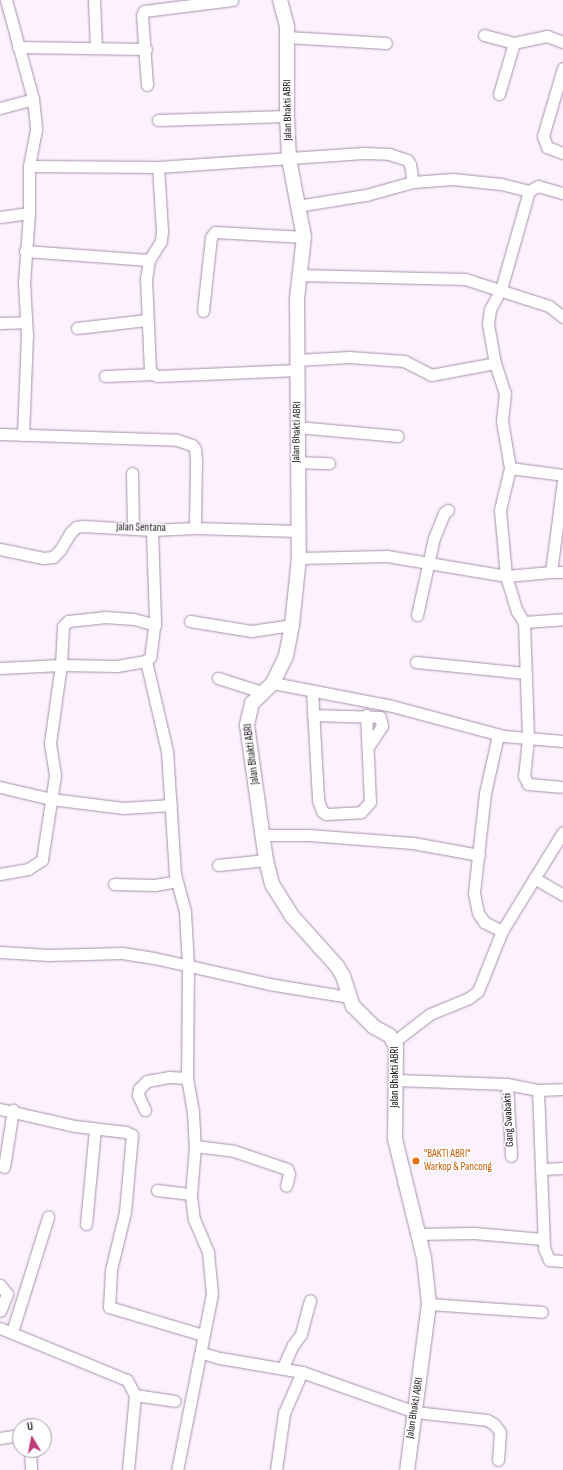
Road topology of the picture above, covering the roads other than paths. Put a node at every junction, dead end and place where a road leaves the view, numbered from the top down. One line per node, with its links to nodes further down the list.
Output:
1 (6, 0): 10 (street)
2 (94, 0): 11 (street)
3 (232, 0): 12 (street)
4 (280, 0): 6 (street, Jalan Bhakti ABRI)
5 (484, 35): 9 (street)
6 (287, 38): 8 (street); 18 (street, Jalan Bhakti ABRI)
7 (563, 42): 9 (street)
8 (386, 43)
9 (514, 43): 15 (street)
10 (18, 47): 11 (street); 16 (street)
11 (96, 47): 12 (street)
12 (146, 49): 14 (street)
13 (563, 68): 20 (street)
14 (147, 85)
15 (499, 94)
16 (33, 99): 17 (street); 22 (street)
17 (0, 108)
18 (286, 116): 19 (street); 21 (street, Jalan Bhakti ABRI)
19 (158, 120)
20 (563, 153)
21 (290, 159): 23 (street); 24 (street); 27 (street, Jalan Bhakti ABRI)
22 (29, 166): 23 (street); 28 (street)
23 (158, 167): 32 (street)
24 (413, 182): 25 (street); 27 (street)
25 (529, 191): 26 (street); 34 (street)
26 (563, 193)
27 (298, 206): 30 (street, Jalan Bhakti ABRI)
28 (29, 213): 29 (street); 31 (street)
29 (0, 217)
30 (304, 237): 33 (street, Jalan Bhakti ABRI); 35 (street)
31 (25, 251): 32 (street); 38 (street)
32 (149, 260): 37 (street)
33 (299, 275): 34 (street); 42 (street, Jalan Bhakti ABRI)
34 (501, 289): 36 (street); 41 (street)
35 (203, 311)
36 (563, 317)
37 (147, 320): 40 (street); 43 (street)
38 (24, 322): 39 (street); 47 (street)
39 (0, 323)
40 (77, 328)
41 (495, 363): 42 (street); 51 (street)
42 (297, 365): 43 (street); 45 (street, Jalan Bhakti ABRI)
43 (153, 374): 44 (street)
44 (105, 376)
45 (297, 427): 48 (street); 49 (street, Jalan Bhakti ABRI)
46 (0, 435): 47 (street)
47 (23, 435): 56 (street)
48 (398, 436)
49 (296, 462): 50 (street); 59 (street, Jalan Bhakti ABRI)
50 (329, 463)
51 (510, 468): 53 (street); 65 (street)
52 (132, 473): 57 (street)
53 (563, 475)
54 (563, 481): 63 (street)
55 (448, 510): 62 (street)
56 (195, 528): 58 (street, Jalan Sentana); 59 (street, Jalan Sentana)
57 (133, 529): 58 (street, Jalan Sentana); 60 (street, Jalan Sentana)
58 (152, 530): 70 (street)
59 (298, 531): 61 (street, Jalan Bhakti ABRI)
60 (0, 549)
61 (299, 558): 62 (street); 71 (street, Jalan Bhakti ABRI)
62 (428, 561): 65 (street); 66 (street)
63 (551, 572): 64 (street); 65 (street)
64 (563, 572)
65 (506, 576): 69 (street)
66 (417, 615)
67 (563, 618): 69 (street)
68 (190, 621): 71 (street)
69 (524, 622): 76 (street)
70 (155, 625): 72 (street); 74 (street)
71 (292, 625): 78 (street, Jalan Bhakti ABRI)
72 (146, 661): 74 (street); 89 (street)
73 (416, 662): 76 (street)
74 (61, 665): 75 (street); 88 (street)
75 (0, 668)
76 (524, 673): 83 (street)
77 (218, 678): 78 (street)
78 (268, 687): 79 (street); 91 (street, Jalan Bhakti ABRI)
79 (312, 690): 81 (street); 82 (street)
80 (366, 715): 81 (street); 85 (street); 85 (street)
81 (313, 716): 85 (street)
82 (498, 735): 83 (street); 92 (street)
83 (528, 739): 84 (street); 87 (street)
84 (563, 741)
85 (369, 745)
86 (0, 787): 88 (street)
87 (560, 787)
88 (52, 799): 89 (street); 95 (street)
89 (171, 805): 97 (street)
90 (563, 832): 96 (street)
91 (262, 835): 92 (street); 93 (street, Jalan Bhakti ABRI)
92 (479, 855): 100 (street)
93 (266, 860): 94 (street); 103 (street, Jalan Bhakti ABRI)
94 (218, 865)
95 (0, 874)
96 (534, 878): 99 (street); 100 (street)
97 (176, 880): 98 (street); 102 (street)
98 (114, 884)
99 (563, 895)
100 (502, 931): 104 (street)
101 (0, 952): 102 (street)
102 (188, 966): 103 (street); 105 (street)
103 (348, 997): 104 (street, Jalan Bhakti ABRI)
104 (394, 1041): 106 (street, Jalan Bhakti ABRI)
105 (187, 1078): 112 (street); 114 (street)
106 (396, 1080): 107 (street); 124 (street, Jalan Bhakti ABRI)
107 (508, 1084): 109 (street); 115 (street, Gang Swabakti)
108 (563, 1089): 109 (street)
109 (538, 1090): 118 (street)
110 (0, 1109): 111 (street)
111 (13, 1110): 113 (street); 116 (street)
112 (145, 1110)
113 (95, 1129): 123 (street); 134 (street)
114 (195, 1146): 119 (street); 121 (street)
115 (511, 1156)
116 (4, 1167)
117 (563, 1168): 118 (street)
118 (542, 1169): 125 (street)
119 (286, 1186)
120 (156, 1190): 121 (street)
121 (191, 1194): 134 (street)
122 (48, 1217): 133 (street)
123 (86, 1224)
124 (418, 1234): 125 (street); 129 (street, Jalan Bhakti ABRI)
125 (543, 1239): 126 (street)
126 (563, 1261)
127 (0, 1285): 130 (street)
128 (310, 1300): 136 (street)
129 (429, 1304): 131 (street); 140 (street, Jalan Bhakti ABRI)
130 (0, 1311)
131 (542, 1312)
132 (0, 1328): 133 (street)
133 (12, 1332): 138 (street)
134 (203, 1335): 135 (street)
135 (202, 1353): 136 (street); 147 (street)
136 (284, 1367): 137 (street)
137 (302, 1372): 140 (street); 148 (street)
138 (135, 1395): 139 (street); 146 (street)
139 (175, 1401)
140 (415, 1412): 144 (street); 149 (street, Jalan Bhakti ABRI)
141 (12, 1436): 142 (street)
142 (0, 1438)
143 (30, 1458): 145 (street)
144 (498, 1460)
145 (30, 1470)
146 (128, 1470)
147 (177, 1470)
148 (276, 1470)
149 (407, 1470)

